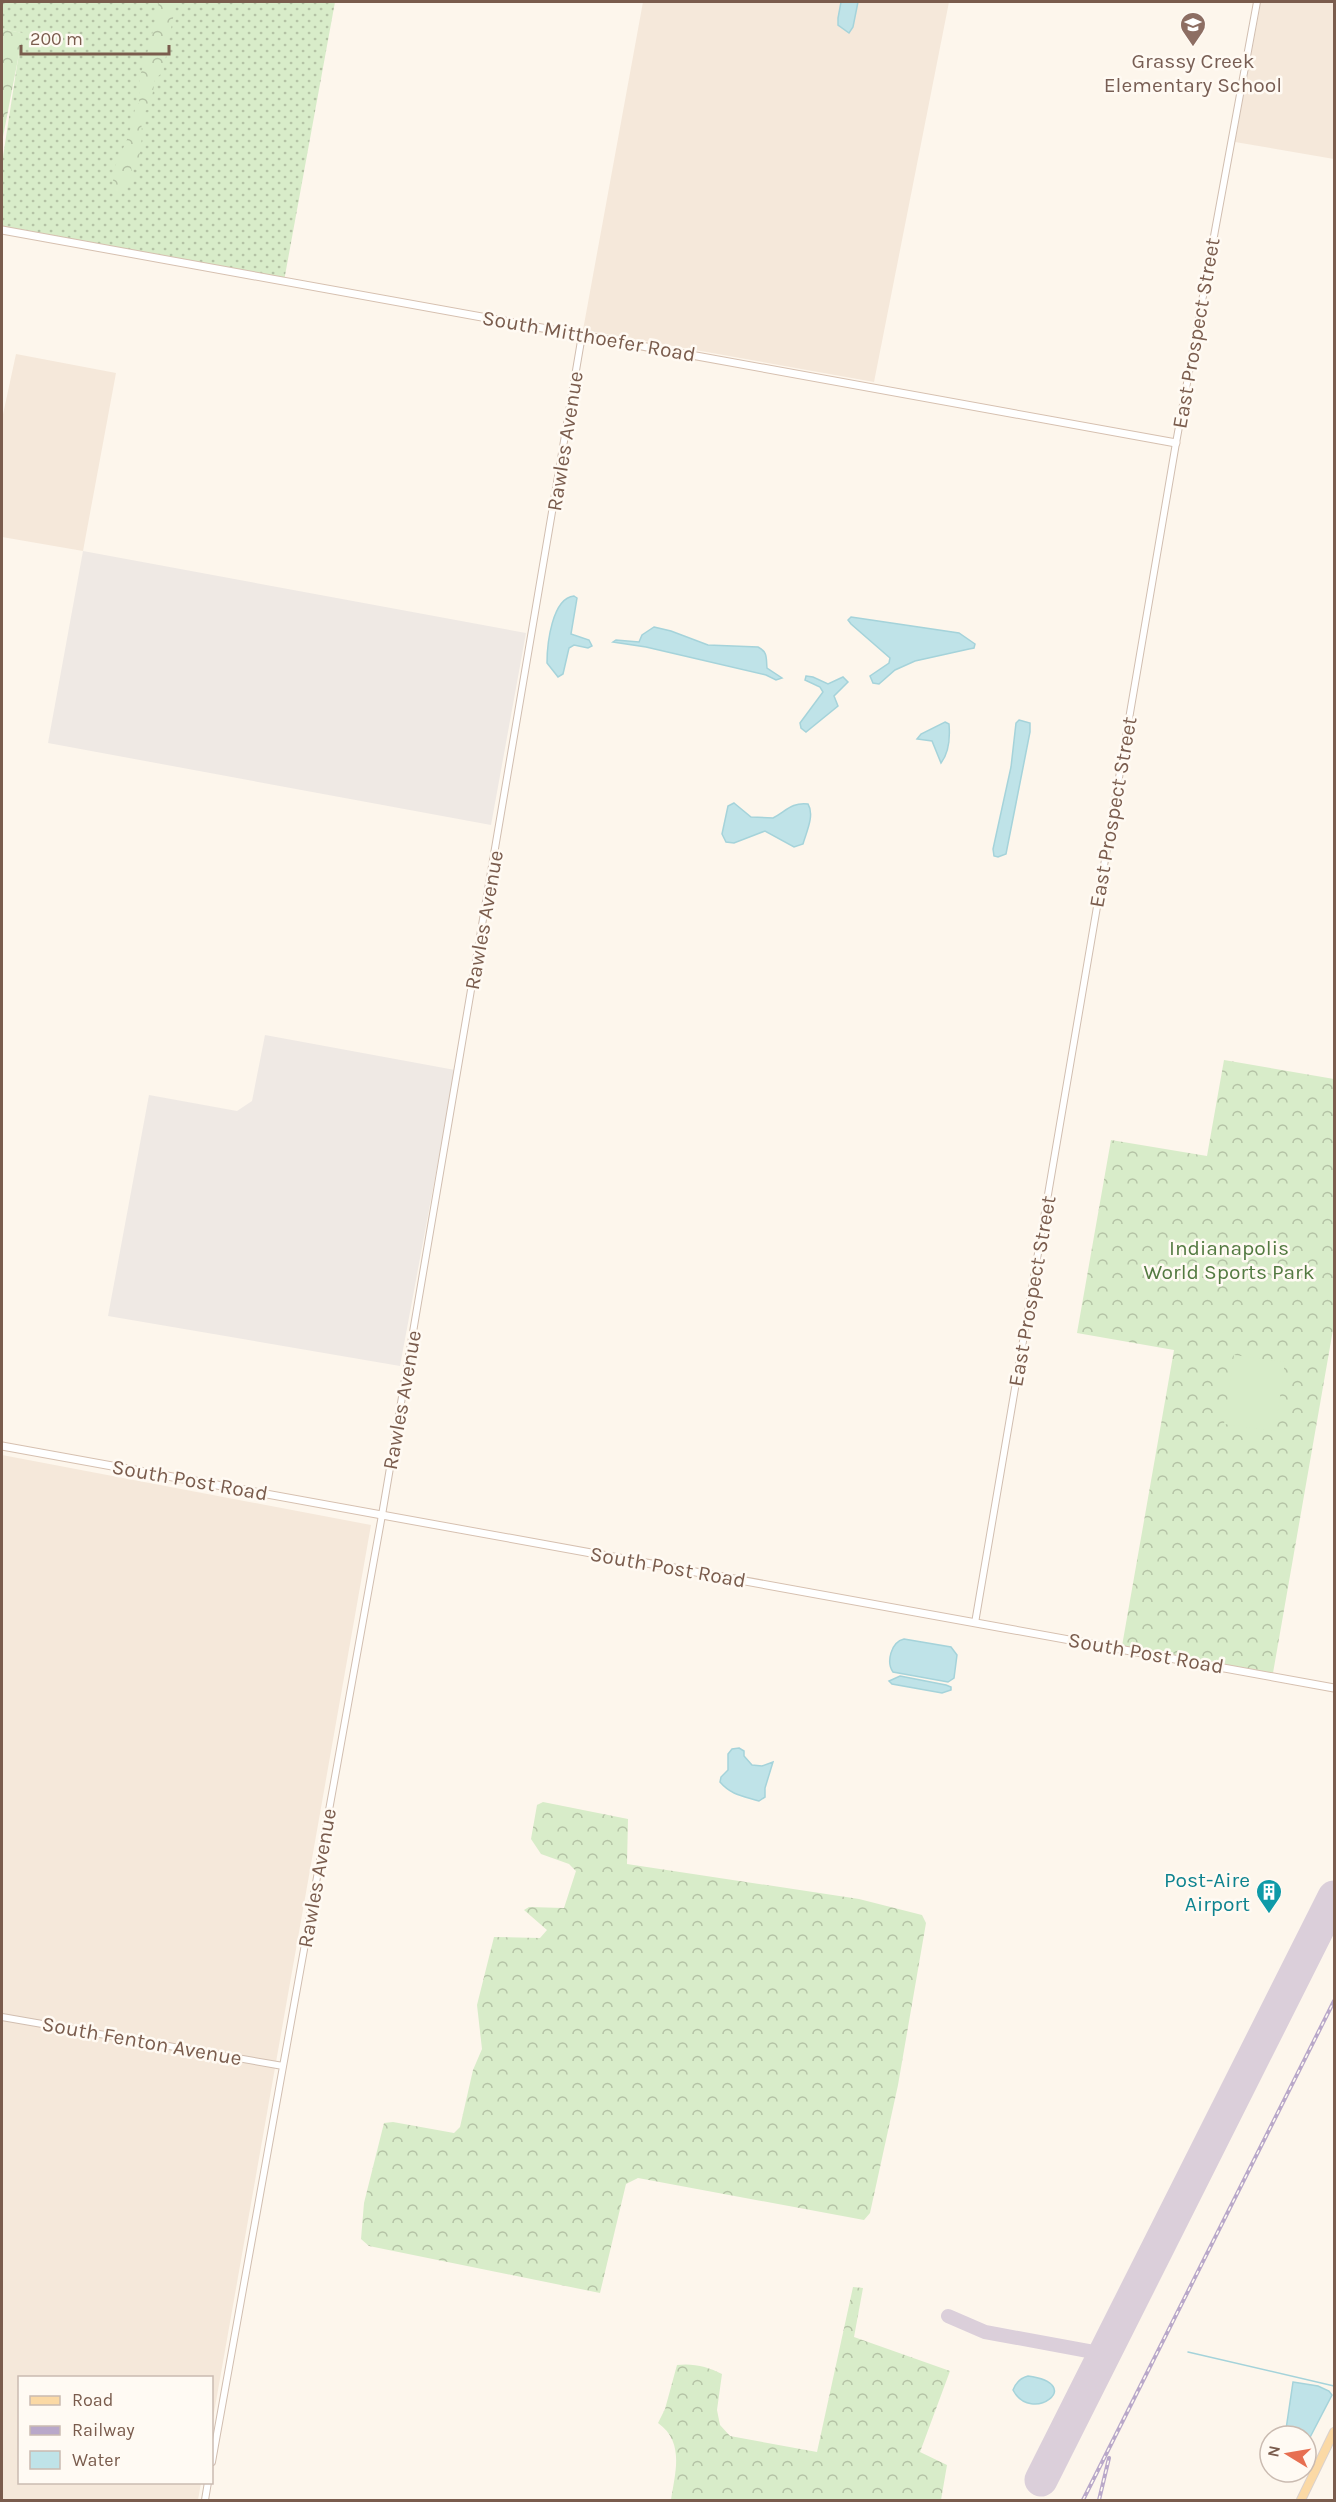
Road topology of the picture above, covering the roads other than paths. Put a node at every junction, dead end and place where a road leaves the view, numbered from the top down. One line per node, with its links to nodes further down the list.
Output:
1 (1257, 2): 4 (street, East Prospect Street)
2 (2, 230): 3 (main road, South Mitthoefer Road)
3 (582, 335): 4 (main road, South Mitthoefer Road); 6 (street, Rawles Avenue)
4 (1176, 443): 7 (street, East Prospect Street)
5 (2, 1446): 6 (main road, South Post Road)
6 (382, 1515): 7 (main road, South Post Road); 10 (street, Rawles Avenue)
7 (975, 1623): 8 (main road, South Post Road)
8 (1335, 1688)
9 (2, 2017): 10 (street, South Fenton Avenue)
10 (283, 2066): 12 (street, Rawles Avenue)
11 (1335, 2432): 15 (main road)
12 (213, 2456)
13 (208, 2484): 14 (street)
14 (205, 2500)
15 (1301, 2500)

